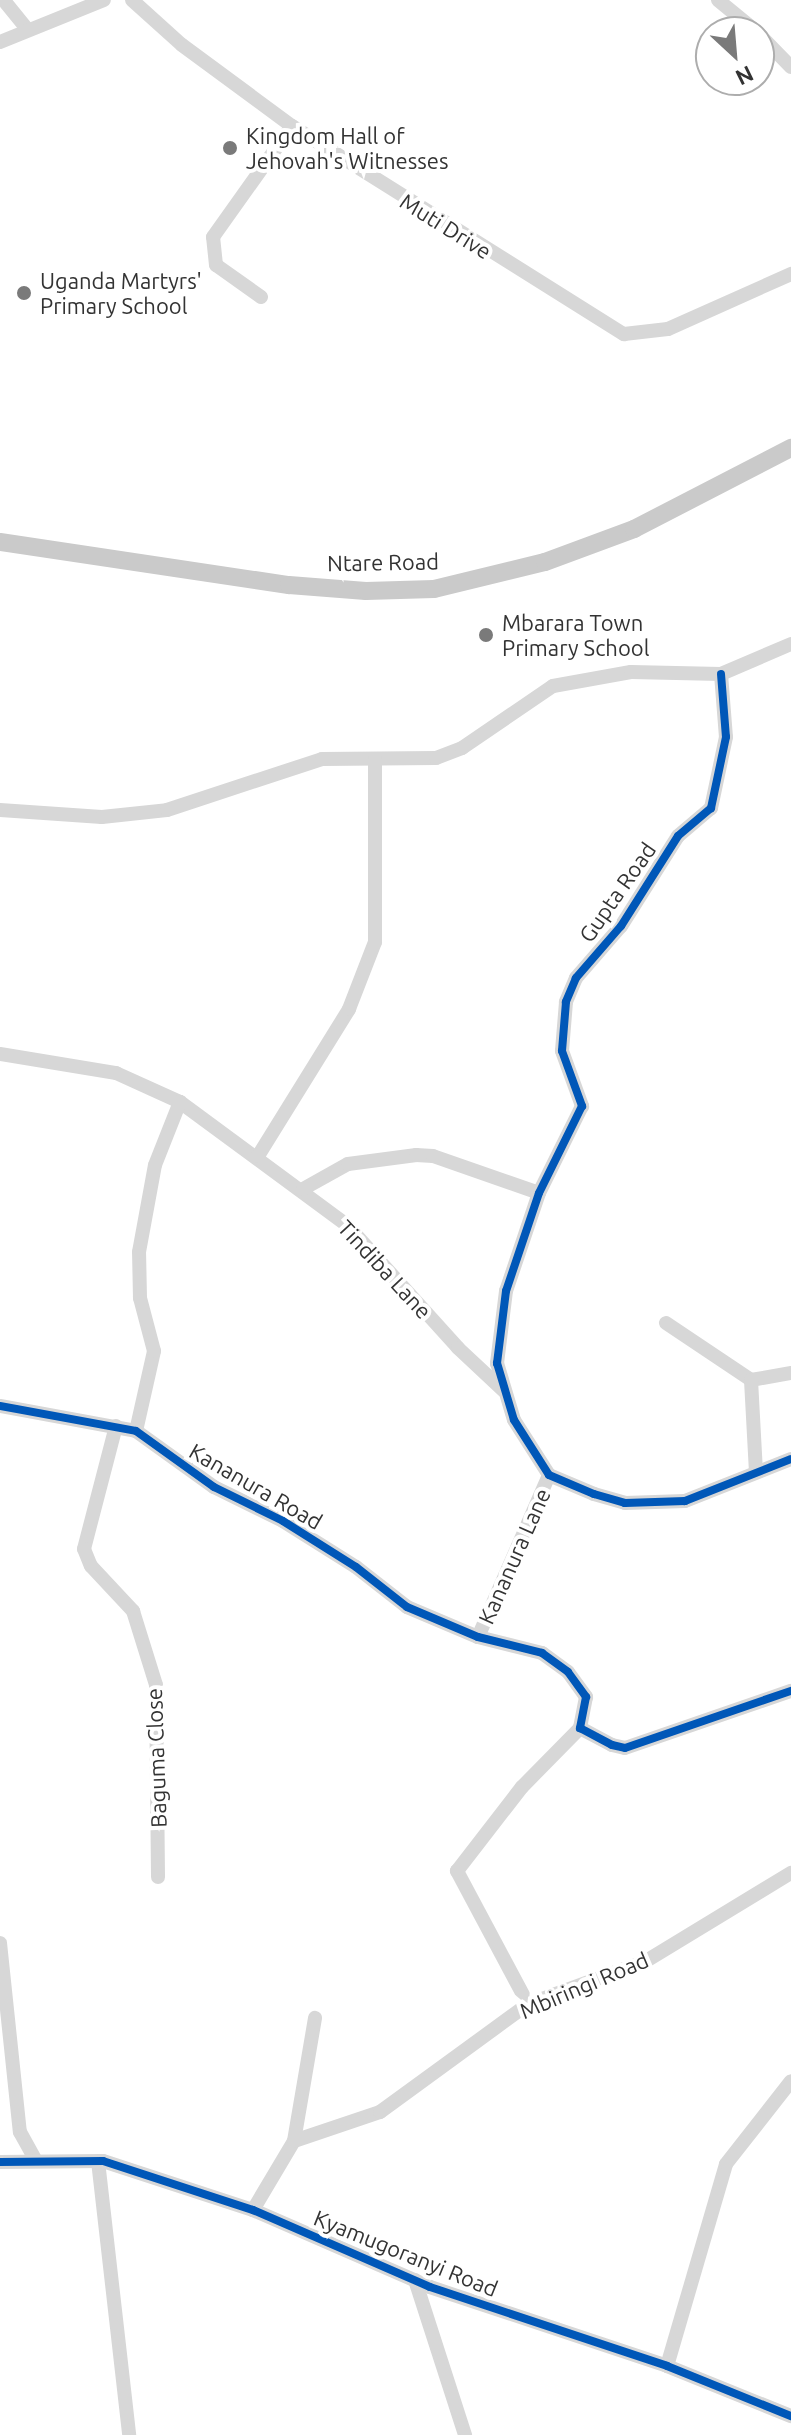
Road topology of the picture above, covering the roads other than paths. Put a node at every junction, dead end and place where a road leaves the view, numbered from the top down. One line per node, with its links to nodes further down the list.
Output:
1 (104, 0): 6 (street)
2 (132, 0): 10 (street, Muti Drive)
3 (718, 0): 5 (street)
4 (5, 5): 6 (street)
5 (737, 16)
6 (27, 29): 7 (street)
7 (0, 42)
8 (775, 51): 9 (street)
9 (791, 67)
10 (292, 126): 11 (street, Muti Drive); 12 (street)
11 (791, 274)
12 (261, 297)
13 (791, 448): 14 (main road, Ntare Road)
14 (0, 542)
15 (791, 644): 16 (street)
16 (721, 674): 17 (street); 23 (street, Gupta Road)
17 (375, 759): 18 (street); 21 (street)
18 (0, 810)
19 (0, 1054): 20 (street, Tindiba Lane)
20 (180, 1102): 21 (street, Tindiba Lane); 30 (street)
21 (258, 1156): 22 (street, Tindiba Lane)
22 (303, 1189): 23 (street); 27 (street, Tindiba Lane)
23 (539, 1193): 27 (street, Gupta Road)
24 (666, 1323): 26 (street)
25 (791, 1373): 26 (street)
26 (751, 1380): 32 (street)
27 (503, 1390): 33 (street, Gupta Road)
28 (0, 1406): 29 (street, Kananura Road)
29 (116, 1426): 30 (street, Kananura Road); 38 (street, Baguma Close)
30 (136, 1431): 34 (street, Kananura Road)
31 (791, 1459): 32 (street)
32 (756, 1472): 33 (street)
33 (549, 1475): 34 (street, Kananura Lane)
34 (478, 1637): 36 (street, Kananura Road)
35 (791, 1691): 36 (street)
36 (580, 1728): 40 (street)
37 (791, 1873): 40 (street, Mbiringi Road)
38 (158, 1877)
39 (0, 1943): 44 (street)
40 (528, 2004): 43 (street, Mbiringi Road)
41 (315, 2018): 43 (street)
42 (791, 2081): 49 (street)
43 (294, 2141): 47 (street)
44 (35, 2159): 45 (street, Kyamugoranyi Road); 46 (street, Kyamugoranyi Road)
45 (98, 2161): 47 (street, Kyamugoranyi Road); 51 (street)
46 (0, 2162)
47 (253, 2210): 48 (street, Kyamugoranyi Road)
48 (415, 2280): 49 (street, Kyamugoranyi Road); 52 (street)
49 (667, 2366): 50 (street, Kyamugoranyi Road)
50 (791, 2416)
51 (129, 2435)
52 (465, 2435)

